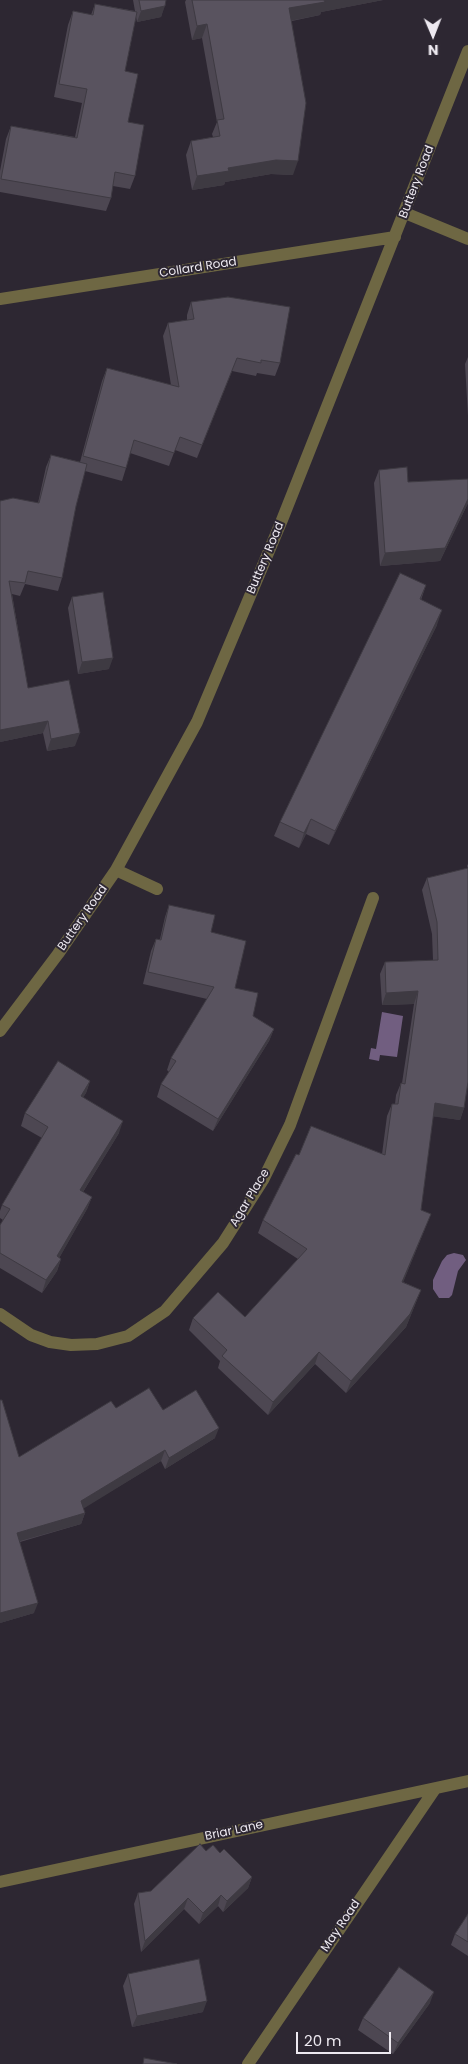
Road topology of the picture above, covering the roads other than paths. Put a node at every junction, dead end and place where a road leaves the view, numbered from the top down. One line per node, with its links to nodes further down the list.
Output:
1 (468, 51): 2 (street, Buttery Road)
2 (405, 213): 3 (street, Buttery Road); 4 (street)
3 (395, 237): 5 (street, Collard Road); 6 (street, Buttery Road)
4 (468, 239)
5 (0, 299)
6 (116, 870): 7 (street); 9 (street, Buttery Road)
7 (157, 888)
8 (373, 898): 10 (street, Agar Place)
9 (0, 1031)
10 (0, 1314)
11 (468, 1781): 12 (street, Briar Lane)
12 (434, 1789): 13 (street, Briar Lane); 14 (street, May Road)
13 (0, 1882)
14 (248, 2064)

